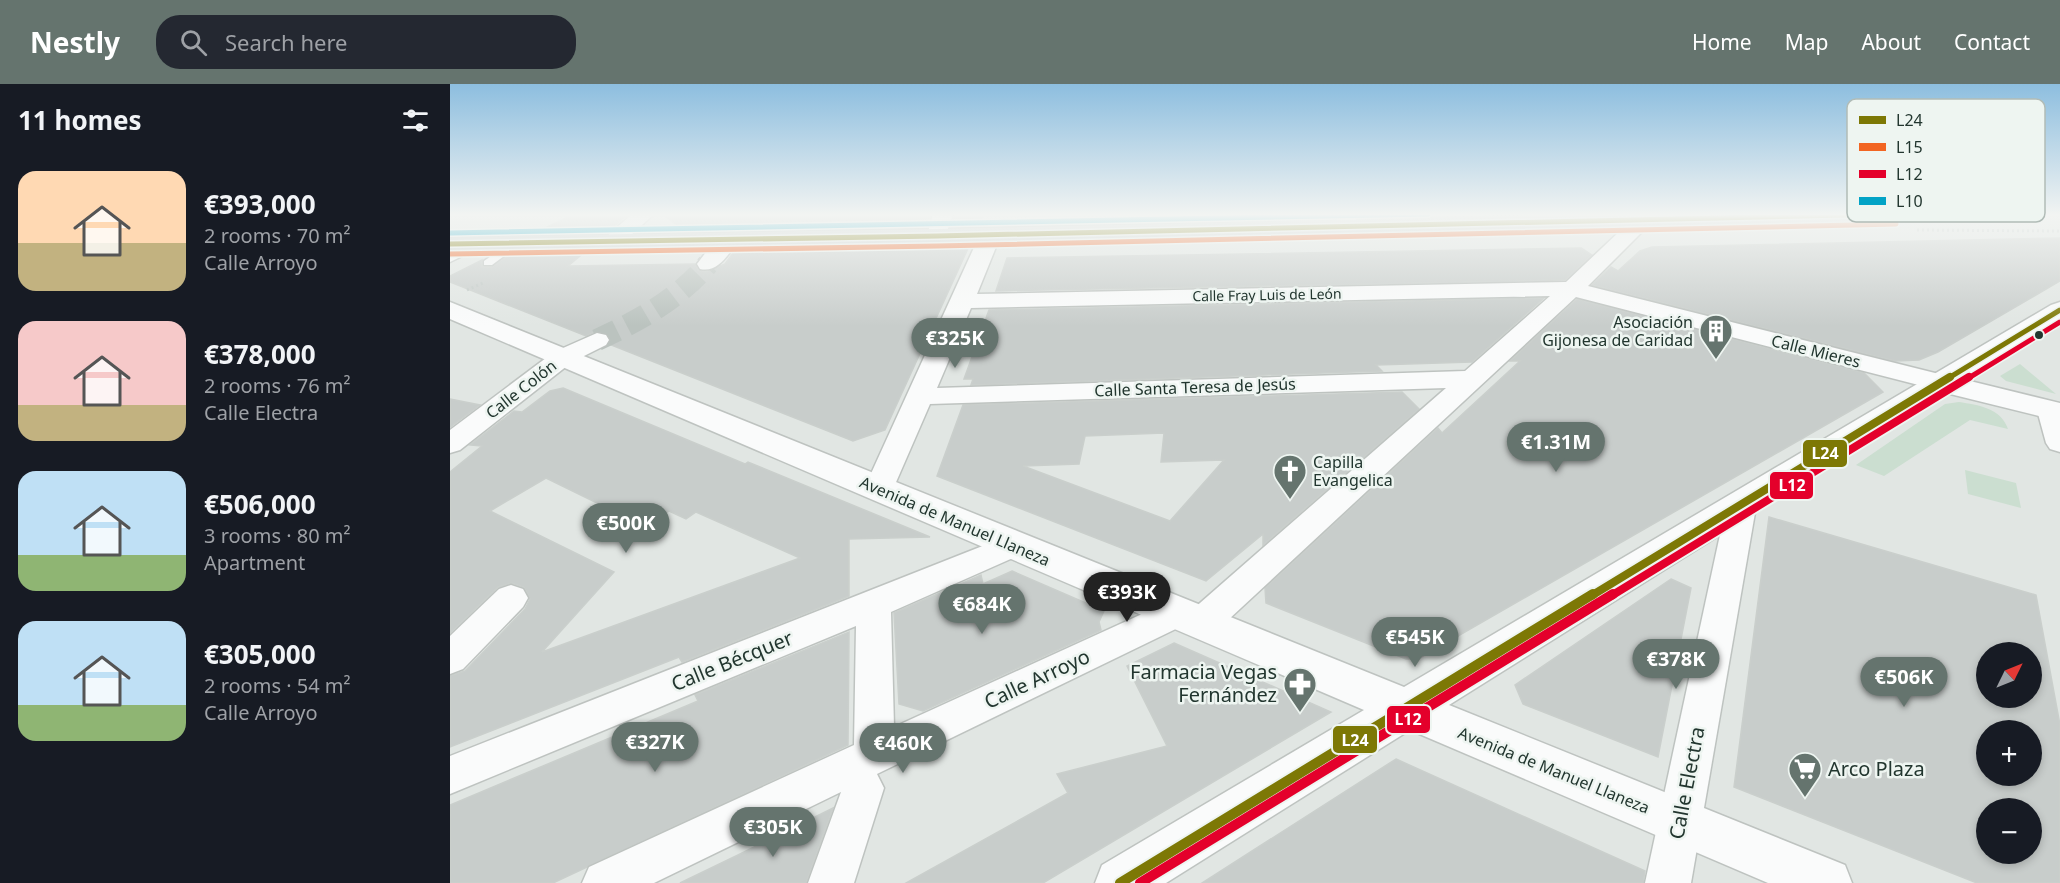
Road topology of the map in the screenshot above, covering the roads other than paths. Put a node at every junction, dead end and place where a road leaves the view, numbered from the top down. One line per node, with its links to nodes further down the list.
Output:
1 (478, 251): 6 (main road)
2 (490, 251): 6 (main road)
3 (720, 251): 8 (street)
4 (984, 251): 10 (street)
5 (1611, 251): 9 (street, Calle Arroyo)
6 (485, 253): 7 (lane)
7 (450, 259)
8 (708, 264)
9 (1572, 289): 10 (street, Calle Fray Luis de León); 15 (street, Calle Arroyo); 16 (street, Calle Mieres)
10 (961, 301): 17 (street)
11 (450, 310): 14 (main road, Avenida de Manuel Llaneza)
12 (2055, 318): 16 (main road)
13 (597, 340): 14 (street, Calle Colón)
14 (563, 357): 20 (street, Calle Colón); 21 (main road, Avenida de Manuel Llaneza)
15 (1470, 379): 17 (street, Calle Santa Teresa de Jesús); 26 (street, Calle Arroyo)
16 (1942, 383): 18 (main road, Calle Mieres); 22 (main road)
17 (920, 396): 21 (street)
18 (2056, 411): 19 (street)
19 (2060, 443)
20 (450, 444)
21 (879, 489): 23 (main road, Avenida de Manuel Llaneza)
22 (1741, 507): 28 (main road); 31 (street, Calle Electra)
23 (1013, 545): 25 (street, Calle Bécquer); 26 (main road, Avenida de Manuel Llaneza)
24 (511, 598): 27 (street)
25 (874, 604): 29 (street); 30 (street, Calle Bécquer)
26 (1188, 618): 28 (main road, Avenida de Manuel Llaneza); 29 (street, Calle Arroyo)
27 (450, 659)
28 (1405, 709): 31 (main road, Avenida de Manuel Llaneza); 34 (main road)
29 (868, 772): 32 (street, Calle Arroyo); 33 (street)
30 (450, 775)
31 (1679, 822): 35 (street, Calle Electra); 36 (main road, Avenida de Manuel Llaneza)
32 (605, 883)
33 (831, 883)
34 (1120, 883)
35 (1668, 883)
36 (1827, 883)

